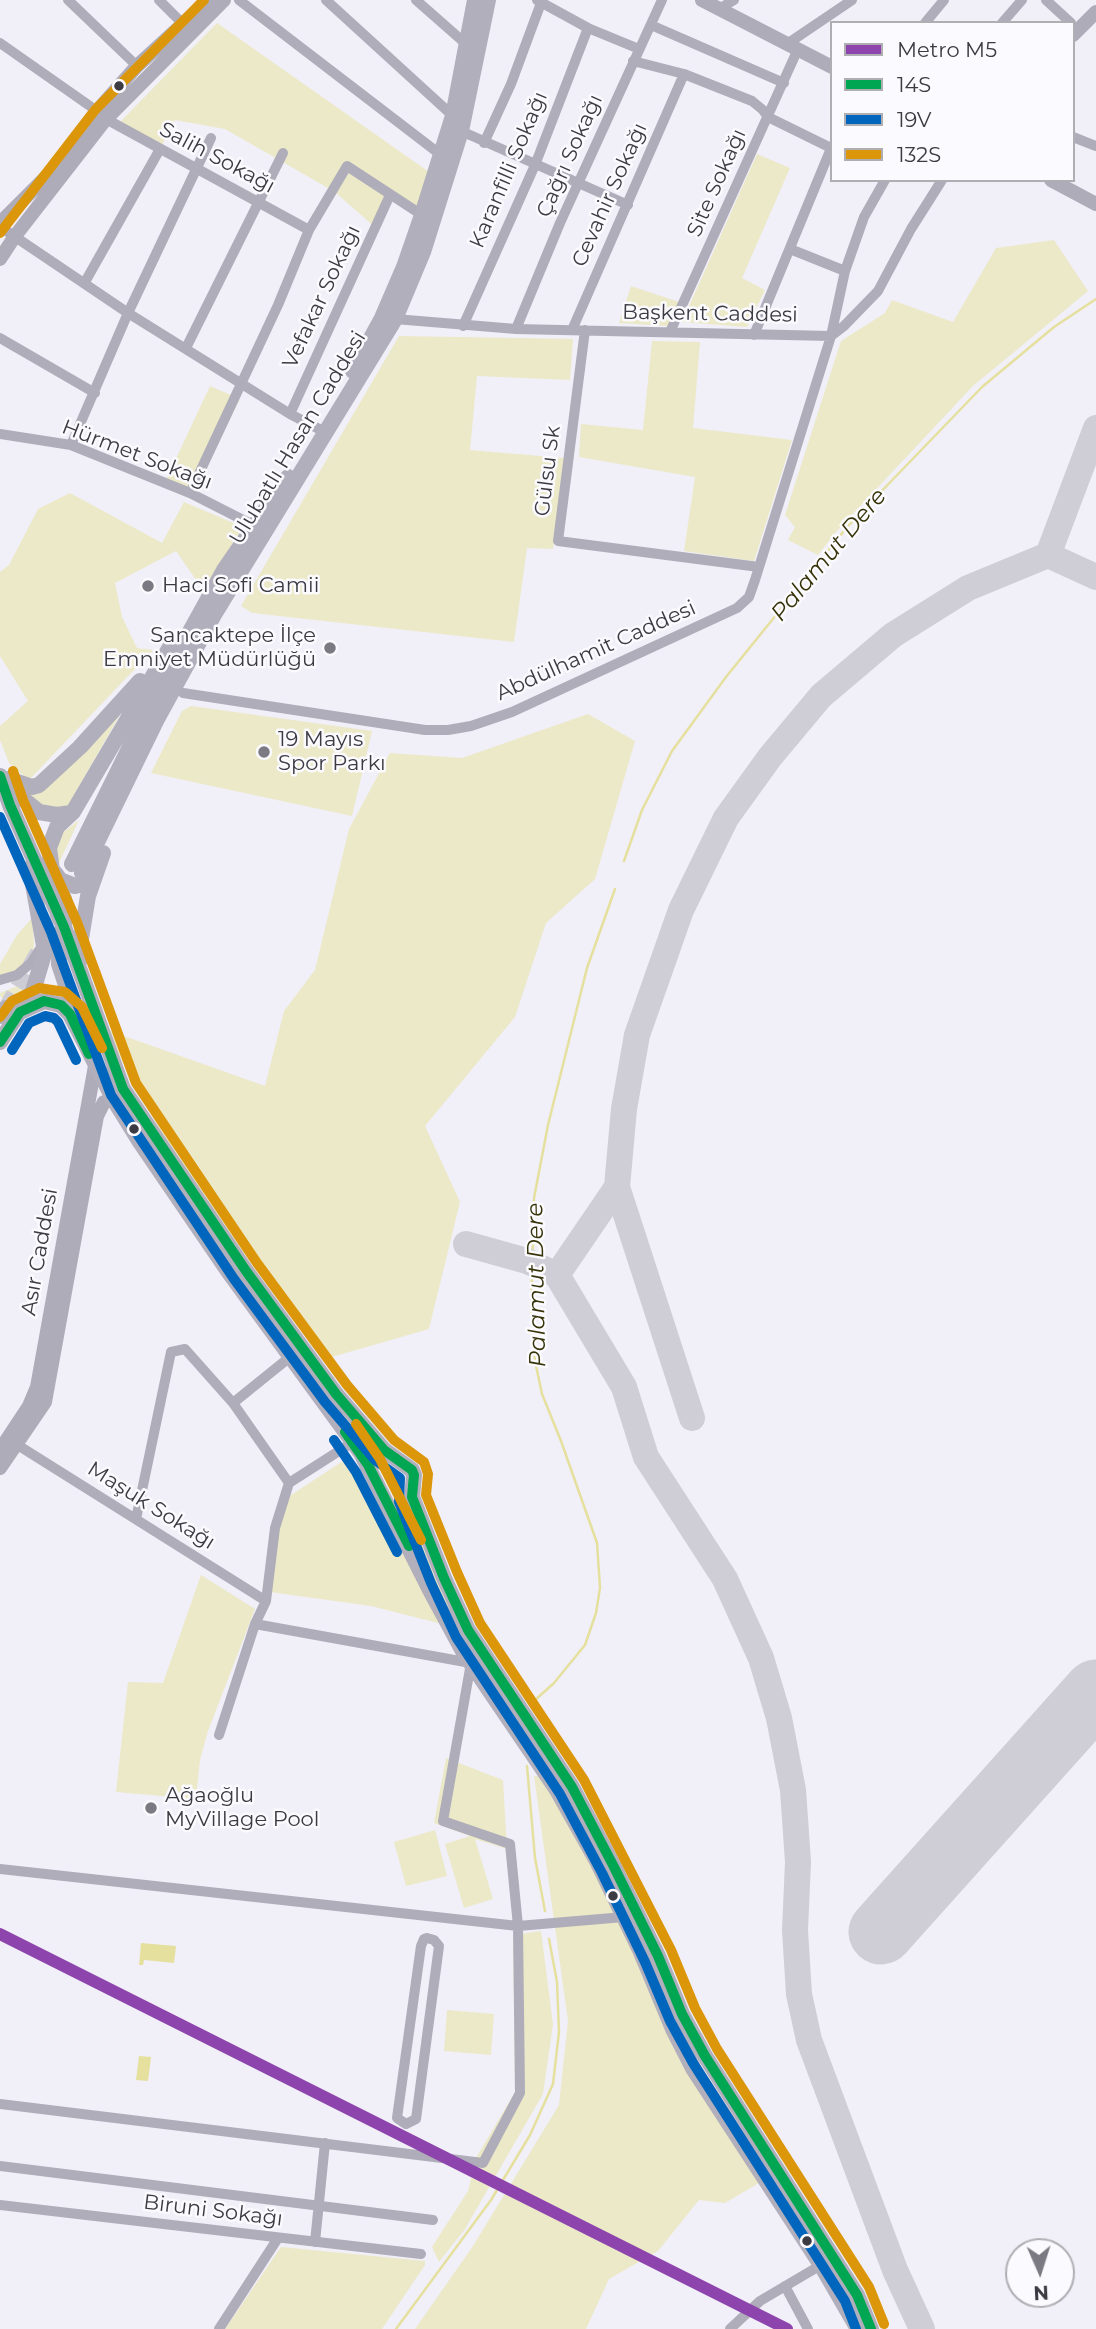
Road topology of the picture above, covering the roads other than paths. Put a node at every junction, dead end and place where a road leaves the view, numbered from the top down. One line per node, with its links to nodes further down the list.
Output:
1 (68, 0): 33 (street)
2 (159, 0): 24 (street)
3 (209, 0): 24 (street)
4 (224, 0): 37 (street)
5 (239, 0): 49 (street)
6 (326, 0): 38 (street)
7 (416, 0): 29 (street)
8 (475, 0): 29 (main road, Ulubatlı Hasan Caddesi)
9 (488, 0): 40 (main road, Ulubatlı Hasan Caddesi)
10 (662, 0): 25 (street, Çağrı Sokağı)
11 (702, 0): 19 (street)
12 (734, 0): 19 (street)
13 (852, 0): 30 (street)
14 (927, 0): 18 (street)
15 (1022, 0): 22 (street)
16 (1046, 0): 23 (street)
17 (539, 1): 27 (street); 43 (street)
18 (941, 4): 21 (street)
19 (719, 9): 30 (street)
20 (1096, 12): 26 (street)
21 (927, 21)
22 (1004, 21)
23 (1067, 21)
24 (183, 24): 33 (street)
25 (651, 25): 31 (street, Çağrı Sokağı); 36 (street)
26 (1075, 27)
27 (588, 28): 31 (street); 50 (street, Karanfilli Sokağı)
28 (0, 43): 37 (street, Salih Sokağı)
29 (466, 44): 38 (main road, Ulubatlı Hasan Caddesi)
30 (792, 47): 34 (street); 36 (street, Site Sokağı)
31 (639, 49): 32 (street, Çağrı Sokağı)
32 (633, 61): 35 (street); 55 (street, Çağrı Sokağı)
33 (137, 66): 37 (street)
34 (830, 67)
35 (684, 75): 39 (street); 59 (street, Cevahir Sokağı)
36 (784, 83): 39 (street, Site Sokağı)
37 (102, 115): 46 (street, Salih Sokağı); 62 (street)
38 (453, 116): 49 (main road, Ulubatlı Hasan Caddesi)
39 (768, 117): 45 (street); 72 (street, Site Sokağı)
40 (461, 131): 43 (street); 67 (main road, Ulubatlı Hasan Caddesi)
41 (211, 138): 51 (street)
42 (1075, 138): 44 (street)
43 (484, 142): 50 (street)
44 (1096, 146)
45 (830, 147)
46 (160, 149): 51 (street, Salih Sokağı); 65 (street)
47 (830, 149): 63 (street)
48 (282, 153): 57 (street)
49 (441, 155): 60 (main road, Ulubatlı Hasan Caddesi)
50 (535, 165): 55 (street); 68 (street, Karanfilli Sokağı)
51 (197, 168): 57 (street, Salih Sokağı); 66 (street)
52 (884, 182): 64 (street, Abdülhamit Caddesi)
53 (941, 182): 74 (street)
54 (1055, 182): 58 (street)
55 (579, 184): 59 (street); 69 (street, Çağrı Sokağı)
56 (390, 195): 60 (street); 61 (street); 79 (street, Vefakar Sokağı)
57 (258, 201): 61 (street, Salih Sokağı); 76 (street)
58 (1096, 204)
59 (628, 205): 70 (street, Cevahir Sokağı)
60 (422, 215): 80 (main road, Ulubatlı Hasan Caddesi)
61 (309, 230): 77 (street)
62 (7, 240): 65 (street)
63 (790, 248): 64 (street); 73 (street)
64 (845, 271): 74 (street, Abdülhamit Caddesi)
65 (85, 282): 66 (street)
66 (128, 313): 76 (street); 78 (street)
67 (396, 319): 68 (street, Başkent Caddesi); 88 (main road, Ulubatlı Hasan Caddesi)
68 (463, 326): 69 (street, Başkent Caddesi)
69 (516, 329): 70 (street, Başkent Caddesi)
70 (572, 330): 71 (street, Başkent Caddesi)
71 (585, 330): 72 (street, Başkent Caddesi); 85 (street, Gülsu Sk)
72 (670, 332): 73 (street, Başkent Caddesi)
73 (754, 335): 74 (street, Başkent Caddesi)
74 (831, 336): 85 (street, Abdülhamit Caddesi)
75 (0, 338): 78 (street)
76 (186, 348): 77 (street)
77 (241, 385): 79 (street); 83 (street)
78 (95, 393): 82 (street)
79 (290, 414): 80 (street)
80 (319, 429): 84 (main road, Ulubatlı Hasan Caddesi)
81 (0, 434): 82 (street, Hürmet Sokağı)
82 (71, 445): 83 (street, Hürmet Sokağı)
83 (190, 493): 84 (street, Hürmet Sokağı)
84 (255, 526): 86 (main road, Ulubatlı Hasan Caddesi)
85 (759, 567): 89 (street, Abdülhamit Caddesi)
86 (225, 570): 87 (main road); 94 (main road, Ulubatlı Hasan Caddesi)
87 (176, 637): 90 (main road); 92 (main road)
88 (199, 641): 89 (main road); 94 (main road, Ulubatlı Hasan Caddesi)
89 (183, 693): 94 (main road)
90 (3, 775): 91 (main road); 92 (main road)
91 (10, 805): 95 (main road); 96 (main road)
92 (71, 813): 93 (main road)
93 (51, 868): 94 (main road); 95 (main road)
94 (83, 870): 97 (main road)
95 (64, 927): 97 (main road); 101 (main road)
96 (44, 940): 98 (street); 99 (main road)
97 (80, 971): 107 (main road)
98 (0, 980)
99 (9, 1012): 100 (main road); 101 (main road)
100 (0, 1042)
101 (95, 1066): 102 (main road); 106 (street, Asır Caddesi)
102 (114, 1100): 103 (main road); 106 (street, Asır Caddesi)
103 (290, 1357): 104 (street); 105 (main road)
104 (233, 1403): 109 (street); 112 (street)
105 (353, 1443): 109 (street); 111 (main road)
106 (8, 1444): 108 (street, Asır Caddesi); 112 (street, Maşuk Sokağı)
107 (397, 1461): 110 (main road); 111 (main road)
108 (0, 1468)
109 (289, 1483): 113 (street)
110 (412, 1487): 111 (main road); 130 (main road)
111 (382, 1492): 115 (main road)
112 (136, 1520): 113 (street, Maşuk Sokağı)
113 (266, 1601): 114 (street)
114 (255, 1624): 115 (street); 116 (street)
115 (471, 1663): 118 (main road); 119 (street)
116 (219, 1735)
117 (0, 1869): 119 (street)
118 (624, 1917): 119 (street); 130 (main road)
119 (518, 1926): 122 (street)
120 (424, 1939): 120 (street)
121 (0, 2104): 122 (street)
122 (325, 2143): 125 (street)
123 (0, 2165): 125 (street)
124 (0, 2205): 127 (street, Biruni Sokağı)
125 (317, 2205): 126 (street); 128 (street)
126 (433, 2220)
127 (278, 2238): 128 (street, Biruni Sokağı); 133 (street)
128 (315, 2242): 129 (street, Biruni Sokağı)
129 (421, 2254)
130 (827, 2261): 131 (street); 136 (main road); 137 (main road)
131 (785, 2286): 132 (street); 135 (street)
132 (743, 2324): 134 (street)
133 (219, 2329)
134 (730, 2329)
135 (808, 2329)
136 (858, 2329)
137 (871, 2329)

